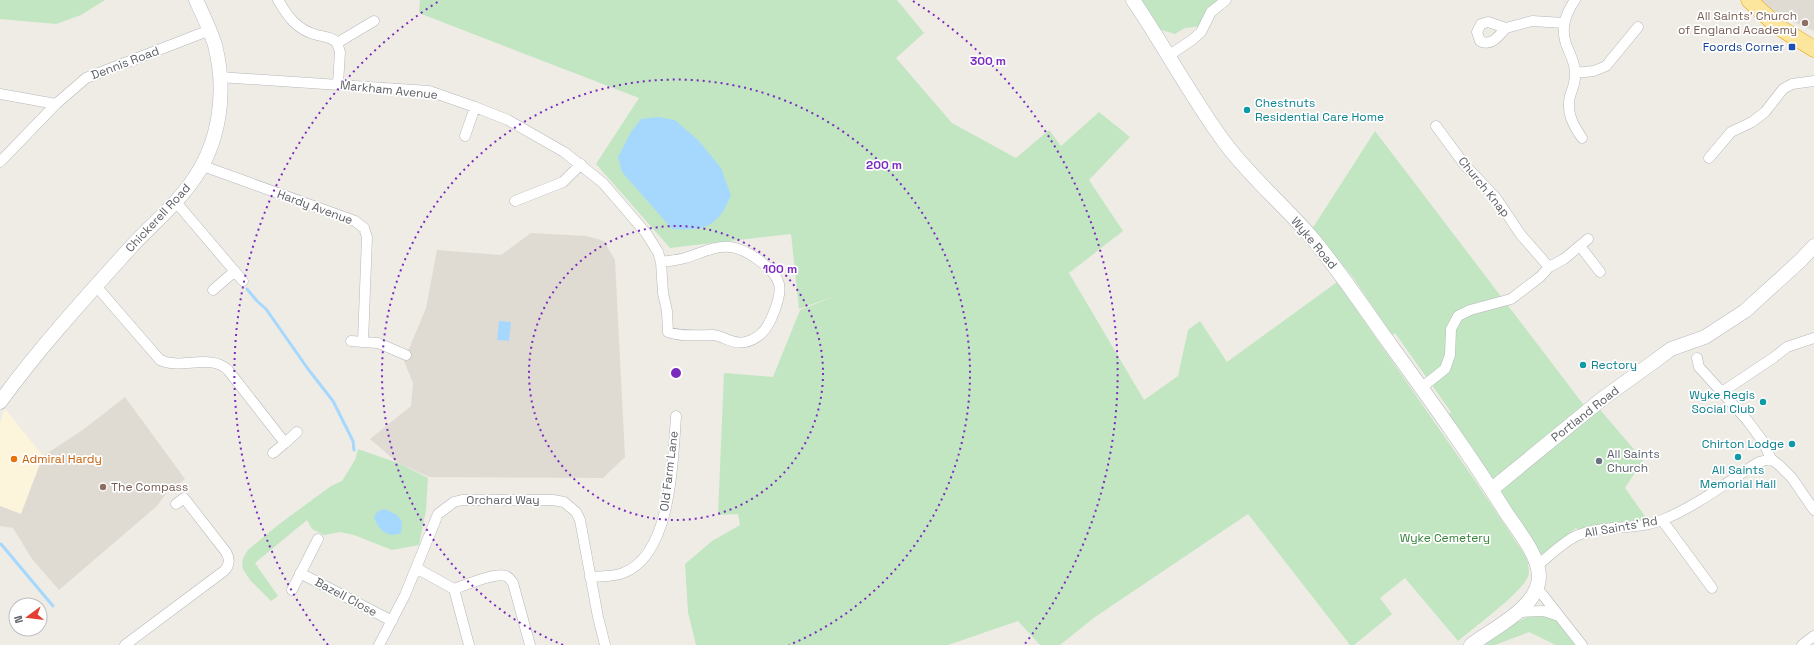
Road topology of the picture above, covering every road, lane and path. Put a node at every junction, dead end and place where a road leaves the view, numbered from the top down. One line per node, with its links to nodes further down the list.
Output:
1 (196, 0): 11 (main road, Chickerell Road)
2 (278, 0): 12 (street)
3 (1133, 0): 14 (main road, Wyke Road)
4 (1226, 0): 14 (street)
5 (1575, 0): 8 (street)
6 (1749, 0): 13 (highway)
7 (374, 21): 12 (street)
8 (1564, 23): 10 (street); 15 (street)
9 (1638, 27): 15 (street)
10 (1506, 28)
11 (210, 30): 16 (main road, Chickerell Road); 20 (street, Dennis Road)
12 (337, 43): 18 (street)
13 (1814, 50)
14 (1168, 56): 46 (main road, Wyke Road)
15 (1576, 73): 24 (street)
16 (219, 77): 18 (street, Markham Avenue); 28 (main road, Chickerell Road)
17 (1814, 81): 25 (street)
18 (338, 84): 21 (street, Markham Avenue)
19 (0, 94): 20 (street)
20 (56, 104): 26 (street, Dennis Road)
21 (476, 107): 23 (street); 27 (street, Markham Avenue)
22 (1436, 126): 35 (street, Church Knap)
23 (465, 136)
24 (1582, 138)
25 (1710, 158)
26 (0, 162)
27 (581, 164): 30 (street); 34 (street, Markham Avenue)
28 (203, 166): 29 (main road, Chickerell Road); 43 (street, Hardy Avenue)
29 (175, 201): 36 (street); 39 (main road, Chickerell Road)
30 (515, 201)
31 (1588, 239): 32 (street)
32 (1580, 246): 35 (street); 37 (street)
33 (1814, 246): 54 (main road, Portland Road)
34 (661, 262): 34 (street, Markham Avenue)
35 (1549, 267): 46 (street)
36 (235, 271): 38 (street); 40 (street)
37 (1600, 272)
38 (243, 280)
39 (96, 286): 48 (main road, Chickerell Road); 51 (street)
40 (213, 290)
41 (1814, 338): 47 (street)
42 (351, 342): 43 (street)
43 (363, 342): 44 (street)
44 (406, 355)
45 (1697, 358): 47 (street)
46 (1421, 388): 54 (main road, Wyke Road)
47 (1722, 392): 53 (street)
48 (0, 402)
49 (676, 416): 62 (street, Old Farm Lane)
50 (297, 432): 51 (street)
51 (285, 443): 52 (street)
52 (273, 453)
53 (1771, 459): 56 (street); 57 (street, All Saints' Rd)
54 (1492, 489): 59 (main road, Wyke Road)
55 (183, 498): 71 (street)
56 (1814, 510)
57 (1662, 520): 59 (street, All Saints' Rd); 63 (street)
58 (318, 539): 61 (street, Bazell Close)
59 (1537, 566): 66 (main road)
60 (416, 568): 62 (street, Orchard Way); 64 (street); 69 (street, Orchard Way)
61 (300, 573): 65 (street, Bazell Close); 69 (street, Bazell Close)
62 (590, 577): 75 (street, Orchard Way)
63 (1712, 588)
64 (454, 589): 73 (street); 74 (street)
65 (292, 590)
66 (1536, 590): 67 (main road); 68 (street)
67 (1518, 612): 68 (street); 76 (main road)
68 (1561, 617): 77 (street)
69 (392, 622): 72 (street, Orchard Way)
70 (1814, 636): 78 (street)
71 (125, 645)
72 (379, 645)
73 (469, 645)
74 (530, 645)
75 (604, 645)
76 (1471, 645)
77 (1582, 645)
78 (1802, 645)

